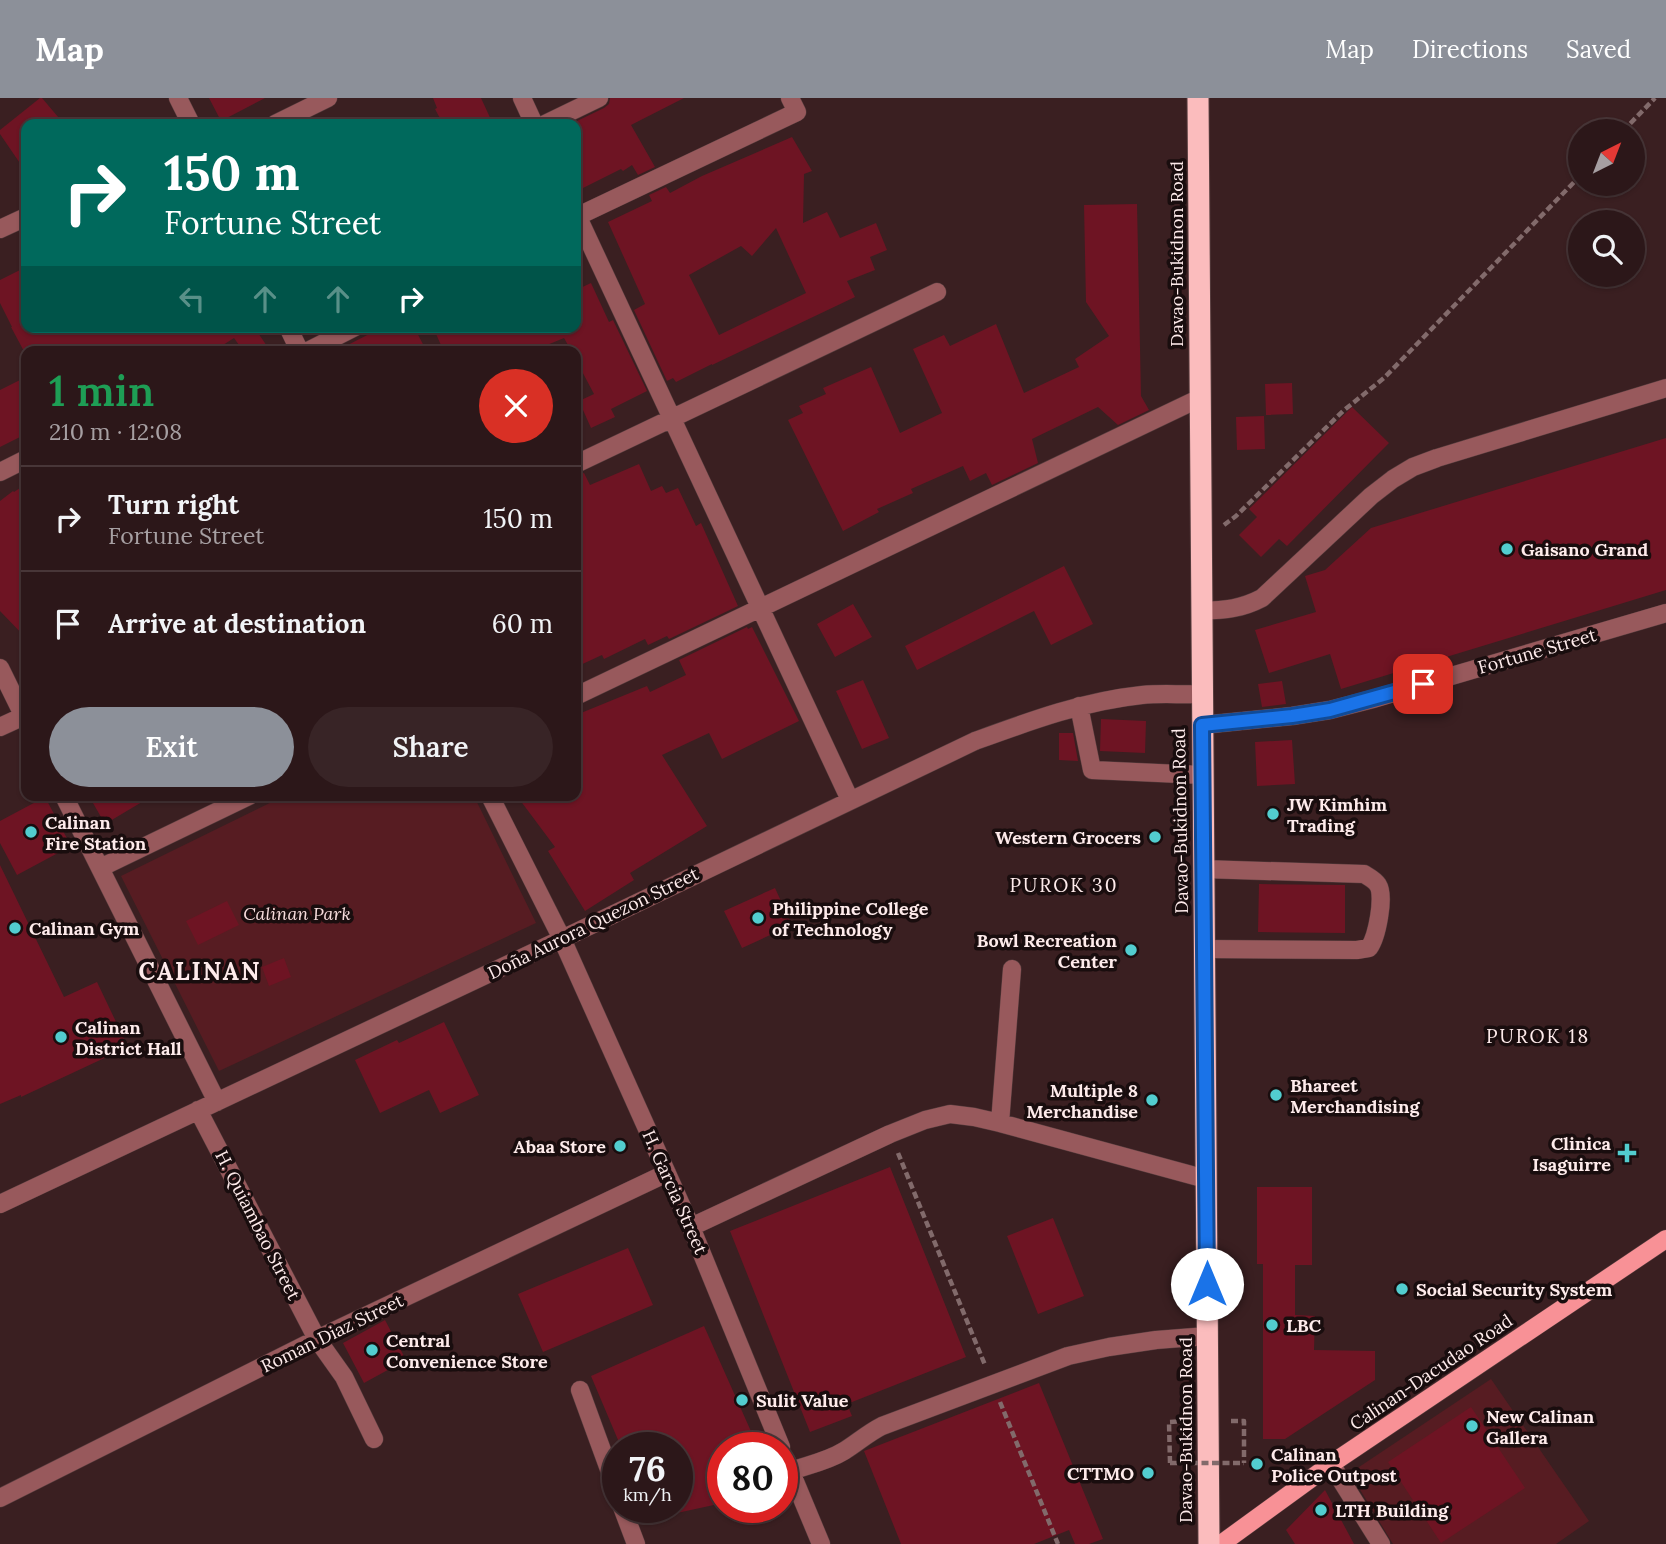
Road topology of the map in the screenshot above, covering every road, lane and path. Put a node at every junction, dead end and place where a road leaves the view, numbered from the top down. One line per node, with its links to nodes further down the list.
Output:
1 (178, 98): 8 (street)
2 (328, 98): 9 (street)
3 (522, 98): 10 (street)
4 (600, 98): 11 (street)
5 (790, 98): 14 (street)
6 (1198, 98): 22 (highway, Davao-Bukidnon Road)
7 (1655, 98): 12 (path)
8 (188, 119)
9 (285, 119)
10 (532, 119)
11 (556, 119)
12 (1635, 119)
13 (1568, 188): 27 (path)
14 (581, 213)
15 (21, 219): 17 (street)
16 (581, 225): 23 (street)
17 (0, 229)
18 (937, 292): 23 (street)
19 (343, 333): 20 (street)
20 (318, 346)
21 (1666, 388): 29 (street)
22 (1200, 398): 27 (highway, Davao-Bukidnon Road); 28 (street)
23 (673, 418): 25 (street); 28 (street)
24 (21, 462): 26 (street)
25 (581, 462)
26 (0, 472)
27 (1200, 529): 29 (highway, Davao-Bukidnon Road)
28 (761, 608): 32 (street); 40 (street)
29 (1201, 611): 33 (highway, Davao-Bukidnon Road)
30 (1666, 613): 37 (street, Fortune Street)
31 (0, 668): 35 (street)
32 (581, 694)
33 (1202, 694): 34 (street, Doña Aurora Quezon Street); 37 (highway, Davao-Bukidnon Road)
34 (1079, 706): 39 (street); 40 (street, Doña Aurora Quezon Street)
35 (21, 710)
36 (21, 719): 38 (street)
37 (1202, 725): 39 (highway, Davao-Bukidnon Road)
38 (0, 727)
39 (1202, 775): 45 (highway, Davao-Bukidnon Road)
40 (850, 800): 46 (street, Doña Aurora Quezon Street)
41 (66, 801): 44 (street)
42 (239, 801): 44 (street)
43 (493, 801): 46 (street, H. Garcia Street)
44 (100, 868): 49 (street)
45 (1203, 869): 47 (highway, Davao-Bukidnon Road); 47 (street)
46 (562, 939): 49 (street, Doña Aurora Quezon Street); 53 (street, H. Garcia Street)
47 (1204, 949): 54 (highway, Davao-Bukidnon Road)
48 (1012, 969): 51 (street)
49 (217, 1102): 50 (street, Doña Aurora Quezon Street)
50 (198, 1111): 55 (street, Doña Aurora Quezon Street); 59 (street, H. Quiambao Street)
51 (1000, 1123): 52 (street); 54 (street)
52 (890, 1134): 56 (street); 60 (path)
53 (667, 1173): 56 (street, H. Garcia Street); 59 (street, Roman Diaz Street)
54 (1206, 1179): 58 (highway, Davao-Bukidnon Road)
55 (0, 1204)
56 (691, 1227): 64 (street, H. Garcia Street)
57 (1666, 1239): 67 (main road, Calinan-Dacudao Road)
58 (1207, 1336): 60 (street); 75 (highway, Davao-Bukidnon Road)
59 (317, 1339): 65 (street, H. Quiambao Street); 70 (street, Roman Diaz Street)
60 (993, 1384): 68 (street); 74 (path)
61 (580, 1390): 66 (street)
62 (1244, 1421): 63 (path, bridge)
63 (1169, 1422)
64 (775, 1432)
65 (374, 1439)
66 (602, 1450)
67 (1331, 1464): 76 (main road, Calinan-Dacudao Road); 77 (street)
68 (798, 1469)
69 (798, 1488): 73 (street, H. Garcia Street)
70 (0, 1498)
71 (628, 1523): 72 (street)
72 (636, 1544)
73 (821, 1544)
74 (1058, 1544)
75 (1209, 1544)
76 (1221, 1544)
77 (1381, 1544)

